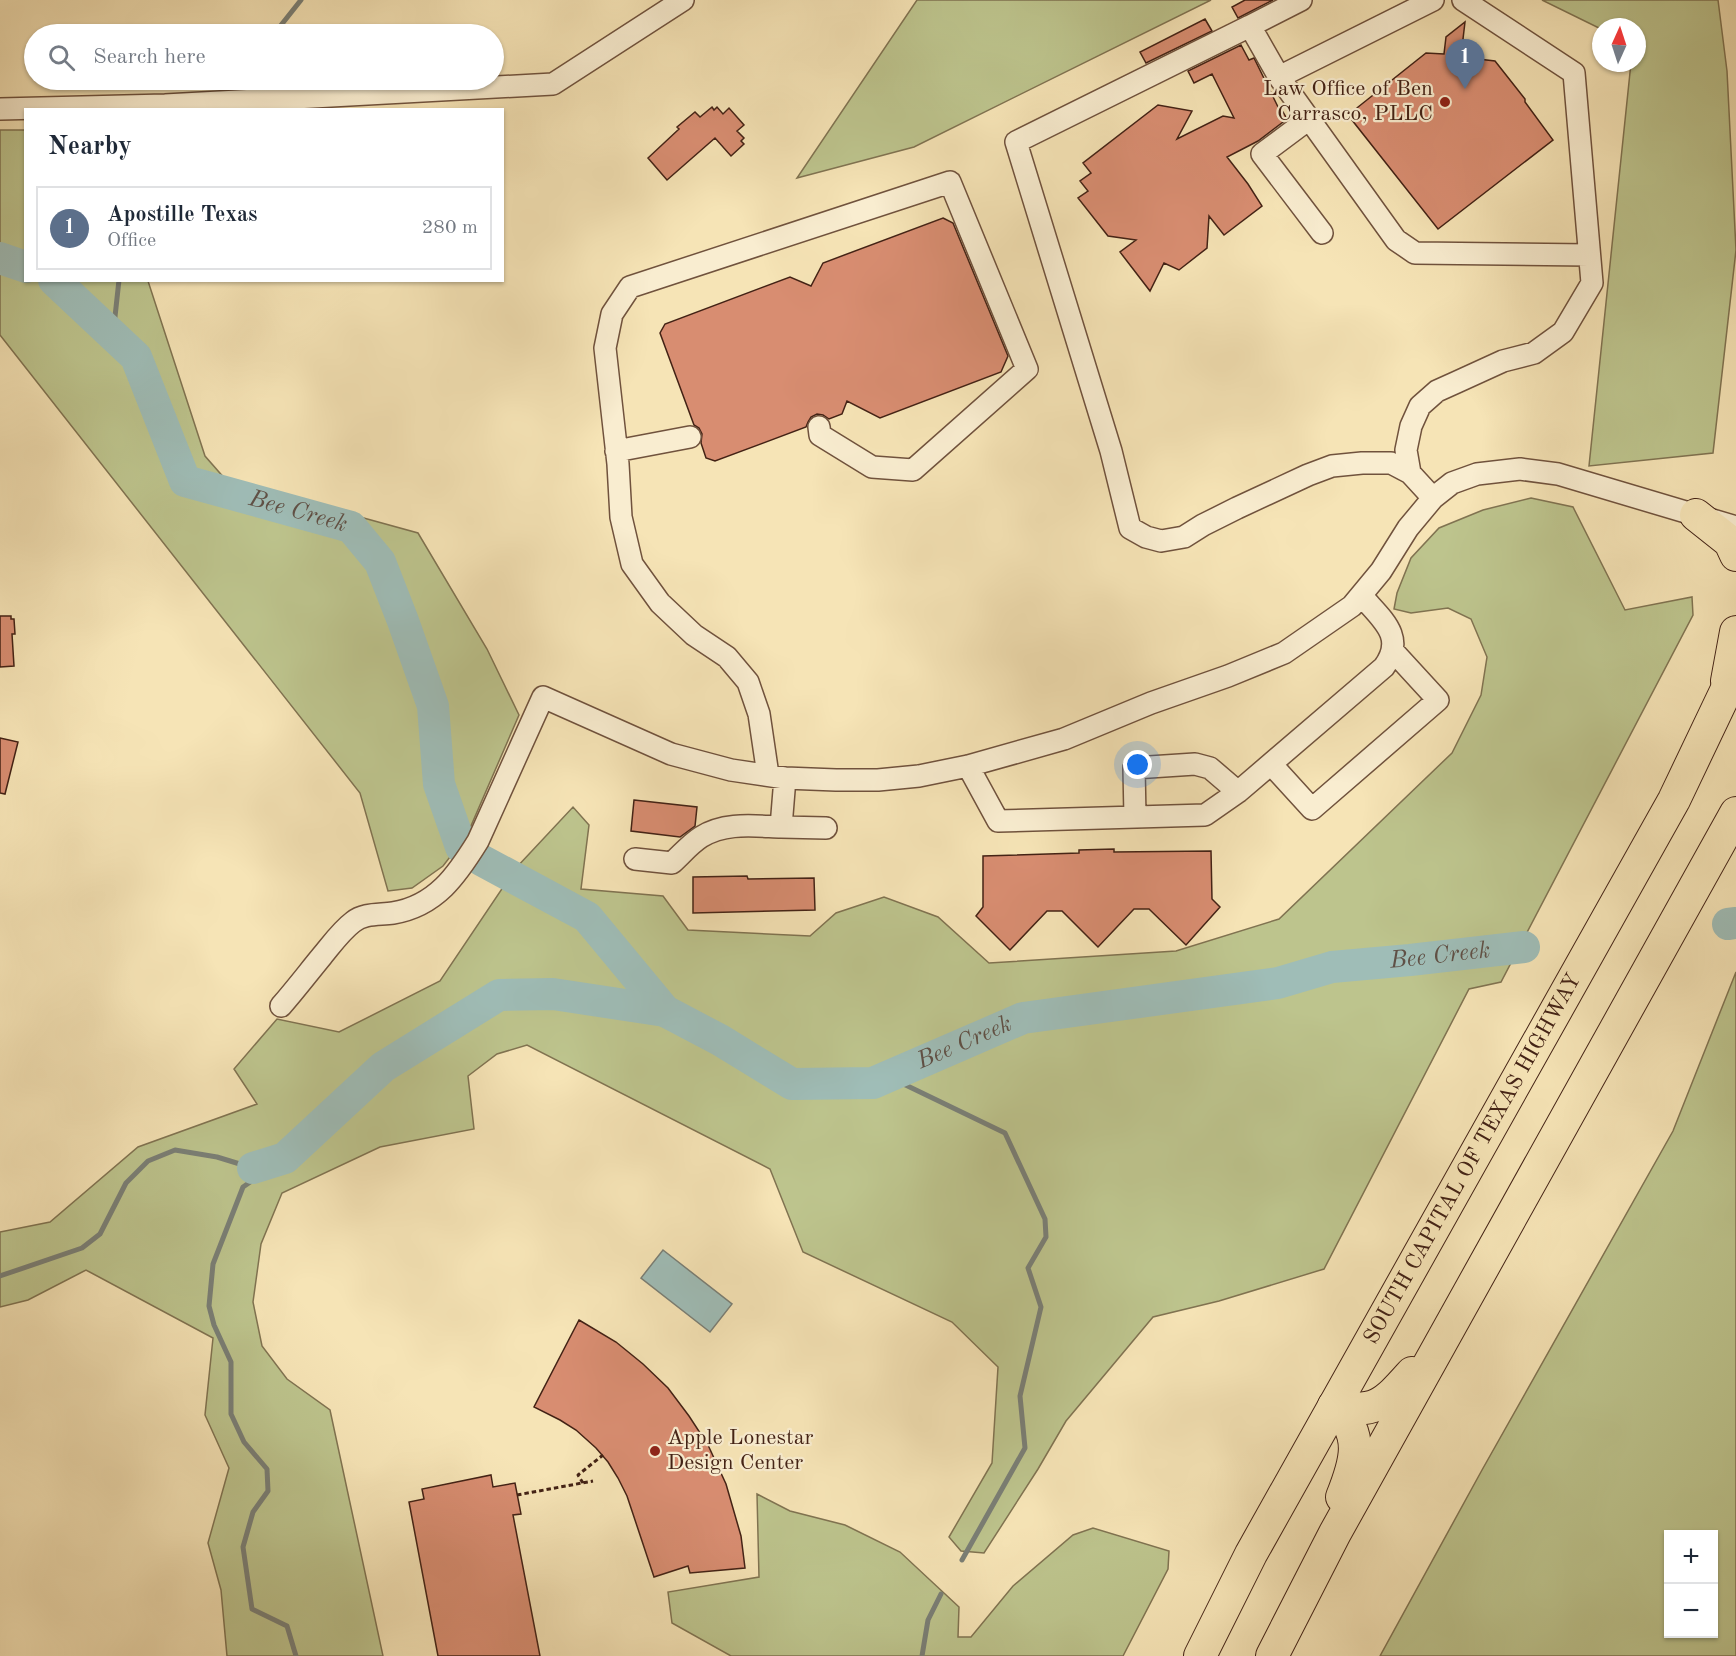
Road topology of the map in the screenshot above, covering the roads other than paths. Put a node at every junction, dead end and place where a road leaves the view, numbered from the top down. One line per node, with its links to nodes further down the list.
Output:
1 (683, 0): 7 (street)
2 (1301, 0): 5 (street)
3 (1433, 0): 6 (street)
4 (1463, 0): 14 (street)
5 (1250, 26): 6 (street); 18 (street)
6 (1279, 77): 12 (street)
7 (504, 87)
8 (445, 90): 10 (street)
9 (24, 108): 11 (street)
10 (44, 108)
11 (0, 109)
12 (1309, 119): 13 (street); 14 (street)
13 (1322, 233)
14 (1589, 255): 18 (street)
15 (819, 427): 17 (street)
16 (690, 437): 17 (street)
17 (616, 451): 30 (street)
18 (1410, 473): 19 (street)
19 (1433, 498): 20 (street); 23 (street)
20 (1696, 515): 21 (street); 22 (highway)
21 (1736, 526)
22 (1736, 555)
23 (1361, 595): 25 (street); 29 (street)
24 (1736, 632): 27 (highway)
25 (1393, 651): 28 (street); 28 (street)
26 (1736, 659): 27 (highway, SOUTH CAPITAL OF TEXAS HIGHWAY)
27 (1726, 691): 39 (highway, SOUTH CAPITAL OF TEXAS HIGHWAY)
28 (1271, 764): 31 (street)
29 (968, 766): 30 (street); 33 (street)
30 (776, 776): 34 (street); 37 (street)
31 (1238, 792): 33 (street); 33 (street)
32 (1736, 813): 38 (highway)
33 (1135, 817)
34 (781, 827): 35 (street); 36 (street)
35 (826, 828)
36 (635, 859)
37 (281, 1006)
38 (1449, 1330): 39 (highway); 40 (highway)
39 (1334, 1406): 40 (highway); 41 (highway, SOUTH CAPITAL OF TEXAS HIGHWAY)
40 (1306, 1590): 42 (highway)
41 (1200, 1656)
42 (1272, 1656)

